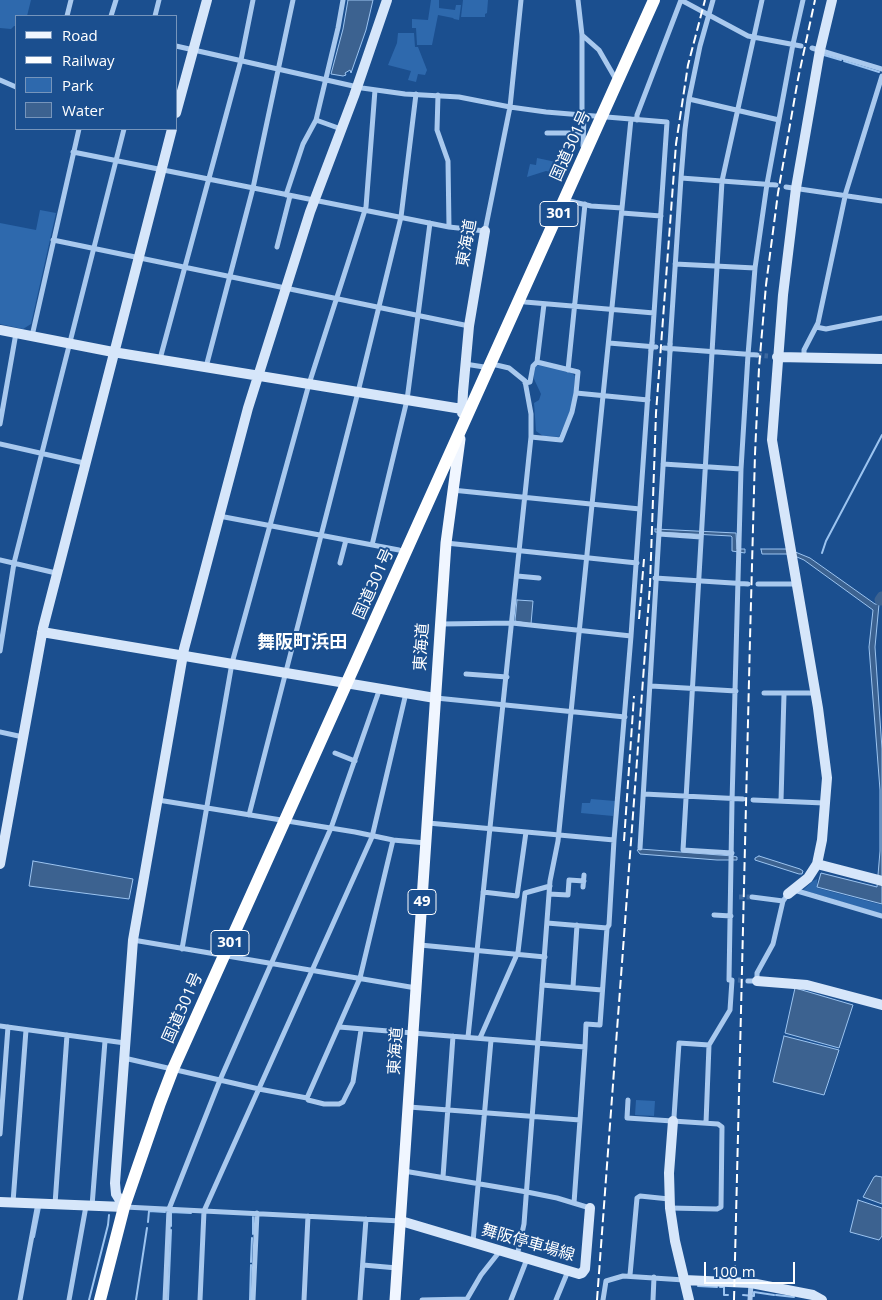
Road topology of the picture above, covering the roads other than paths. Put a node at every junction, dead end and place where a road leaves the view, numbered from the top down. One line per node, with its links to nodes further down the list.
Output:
1 (71, 0): 18 (street)
2 (116, 0): 19 (street)
3 (159, 0): 20 (street)
4 (207, 0): 26 (street)
5 (253, 0): 28 (street)
6 (293, 0): 29 (street)
7 (343, 0): 32 (street)
8 (387, 0): 36 (street)
9 (521, 0): 42 (street, 東海道)
10 (578, 0): 21 (street)
11 (654, 0): 33 (highway, 国道301号 / 301)
12 (681, 0): 17 (street); 46 (street)
13 (713, 0): 17 (street)
14 (762, 0): 22 (street)
15 (803, 0): 23 (street)
16 (832, 0): 27 (street)
17 (708, 14): 22 (street); 40 (street)
18 (67, 15)
19 (111, 15)
20 (155, 15)
21 (582, 35): 33 (street); 44 (street)
22 (754, 37): 23 (street); 43 (street)
23 (793, 44): 25 (street); 48 (street)
24 (178, 46): 26 (street)
25 (801, 46)
26 (194, 49): 28 (street); 41 (street)
27 (816, 49): 30 (street); 65 (street)
28 (241, 60): 29 (street); 60 (street)
29 (279, 68): 32 (street); 64 (street)
30 (882, 70)
31 (882, 76): 67 (street)
32 (326, 78): 36 (street); 47 (street)
33 (619, 78): 45 (highway, 国道301号 / 301)
34 (0, 80): 35 (street)
35 (15, 86)
36 (357, 86): 37 (street); 49 (street)
37 (375, 90): 38 (street); 72 (street)
38 (416, 94): 39 (street); 75 (street)
39 (438, 96): 42 (street); 77 (street)
40 (689, 99): 43 (street); 59 (street)
41 (178, 106)
42 (510, 107): 44 (street); 78 (street, 東海道)
43 (738, 110): 48 (street); 61 (street)
44 (583, 114): 45 (street); 54 (street)
45 (602, 116): 46 (street); 55 (highway, 国道301号 / 301)
46 (634, 119): 73 (street); 74 (street)
47 (316, 120): 49 (street); 66 (street)
48 (779, 120): 62 (street)
49 (342, 129): 68 (street)
50 (78, 130): 56 (street)
51 (124, 130): 57 (street)
52 (172, 130): 58 (street)
53 (547, 132): 54 (street)
54 (583, 133): 55 (street)
55 (588, 149): 69 (highway, 国道301号 / 301)
56 (73, 152): 57 (street); 79 (street)
57 (115, 160): 58 (street); 81 (street)
58 (161, 170): 60 (street); 82 (street)
59 (681, 178): 61 (street); 83 (street)
60 (209, 179): 64 (street); 85 (street)
61 (722, 181): 62 (street); 84 (street)
62 (767, 184): 63 (street); 86 (street)
63 (776, 185)
64 (253, 188): 66 (street); 87 (street)
65 (791, 188): 67 (street); 111 (street)
66 (288, 195): 68 (street); 80 (street)
67 (845, 196): 70 (street); 99 (street)
68 (314, 200): 72 (street); 88 (street)
69 (565, 200): 71 (street); 90 (highway, 国道301号 / 301)
70 (882, 201)
71 (585, 204): 73 (street); 92 (street)
72 (366, 210): 75 (street); 89 (street)
73 (622, 211): 74 (street); 94 (street)
74 (661, 216): 95 (street)
75 (401, 218): 76 (street); 93 (street)
76 (430, 223): 77 (street); 96 (street)
77 (449, 227): 78 (street)
78 (485, 231): 98 (street, 東海道)
79 (53, 240): 81 (street); 102 (street)
80 (277, 247)
81 (93, 248): 82 (street); 103 (street)
82 (138, 258): 85 (street); 107 (street)
83 (675, 264): 84 (street); 135 (street, bridge)
84 (717, 266): 86 (street); 108 (street)
85 (185, 267): 87 (street); 114 (street)
86 (755, 268): 109 (street)
87 (230, 277): 88 (street); 118 (street)
88 (286, 288): 89 (street); 120 (street)
89 (337, 299): 93 (street); 122 (street)
90 (520, 300): 91 (street); 117 (highway, 国道301号 / 301)
91 (544, 304): 92 (street); 115 (street)
92 (575, 306): 94 (street); 119 (street)
93 (379, 308): 96 (street); 123 (street)
94 (612, 309): 95 (street); 104 (street)
95 (654, 313): 105 (street)
96 (418, 316): 98 (street); 126 (street)
97 (882, 318): 99 (street)
98 (469, 326): 116 (street, 東海道)
99 (816, 327): 112 (street)
100 (0, 330): 101 (street)
101 (16, 333): 102 (street); 129 (street)
102 (32, 336): 103 (street)
103 (70, 343): 107 (street); 133 (street)
104 (608, 343): 105 (street); 125 (street)
105 (653, 346): 127 (street)
106 (664, 348): 108 (street)
107 (113, 352): 114 (street); 134 (street)
108 (712, 352): 109 (street); 136 (street)
109 (748, 355): 110 (street); 137 (street)
110 (757, 355)
111 (772, 356): 112 (street); 165 (street)
112 (804, 357): 113 (street)
113 (882, 359)
114 (160, 360): 118 (street)
115 (537, 362): 119 (street); 121 (street)
116 (465, 364): 117 (street); 128 (street, 東海道)
117 (488, 365): 121 (street); 128 (highway, 国道301号 / 301)
118 (206, 367): 120 (street)
119 (568, 370): 124 (street)
120 (258, 376): 122 (street); 142 (street)
121 (526, 383): 131 (street)
122 (310, 384): 123 (street); 143 (street)
123 (358, 392): 126 (street); 146 (street)
124 (576, 393): 125 (street); 131 (street)
125 (603, 395): 127 (street); 140 (street)
126 (407, 400): 128 (street); 149 (street)
127 (648, 400): 141 (street)
128 (466, 410): 130 (highway, 国道301号 / 301)
129 (0, 424)
130 (462, 427): 138 (main road, 東海道 / 49); 151 (highway, 国道301号 / 301)
131 (531, 437): 139 (street)
132 (0, 444): 133 (street)
133 (42, 454): 134 (street); 155 (street)
134 (84, 464): 157 (street)
135 (663, 464): 136 (street); 144 (street)
136 (706, 466): 137 (street); 145 (street)
137 (741, 469): 162 (street)
138 (452, 490): 139 (street); 148 (main road, 東海道 / 49)
139 (525, 498): 140 (street); 150 (street)
140 (592, 504): 141 (street); 152 (street)
141 (640, 509): 156 (street)
142 (219, 516): 143 (street); 172 (street)
143 (270, 526): 146 (street); 173 (street)
144 (659, 532): 145 (street); 160 (street)
145 (702, 534): 161 (street)
146 (321, 536): 147 (street); 174 (street)
147 (346, 540): 149 (street); 154 (street)
148 (446, 543): 150 (street); 167 (main road, 東海道 / 49)
149 (372, 545): 151 (street)
150 (520, 551): 152 (street); 158 (street)
151 (406, 553): 177 (highway, 国道301号 / 301)
152 (587, 558): 156 (street); 168 (street)
153 (0, 560): 155 (street)
154 (340, 562)
155 (14, 563): 157 (street); 171 (street)
156 (637, 563): 170 (street)
157 (56, 573): 169 (street)
158 (517, 576): 159 (street); 166 (street)
159 (539, 578)
160 (655, 578): 161 (street); 178 (street)
161 (699, 581): 162 (street); 180 (street)
162 (738, 583): 163 (street); 181 (street)
163 (748, 584)
164 (758, 584): 165 (street)
165 (797, 584): 185 (street)
166 (512, 623): 167 (street); 168 (street); 176 (street)
167 (440, 624): 186 (main road, 東海道 / 49)
168 (579, 630): 170 (street); 188 (street)
169 (42, 632): 172 (street); 191 (street)
170 (632, 636): 189 (street)
171 (0, 651)
172 (182, 657): 173 (street); 198 (street)
173 (232, 663): 174 (street); 202 (street)
174 (286, 672): 177 (street); 203 (street)
175 (466, 674): 176 (street)
176 (507, 677): 187 (street)
177 (347, 682): 179 (street); 204 (highway, 国道301号 / 301)
178 (651, 686): 180 (street); 194 (street)
179 (380, 688): 182 (street); 193 (street)
180 (693, 689): 181 (street); 195 (street)
181 (736, 692): 196 (street)
182 (406, 693): 186 (street); 210 (street)
183 (764, 693): 184 (street)
184 (784, 694): 185 (street); 200 (street)
185 (815, 694): 201 (street)
186 (435, 698): 187 (street); 205 (main road, 東海道 / 49)
187 (504, 705): 188 (street); 207 (street)
188 (571, 712): 189 (street); 209 (street)
189 (625, 717): 212 (street)
190 (0, 732): 191 (street)
191 (23, 737): 216 (street)
192 (335, 753): 193 (street)
193 (355, 761): 206 (street)
194 (644, 794): 195 (street); 214 (street)
195 (686, 797): 196 (street); 215 (street)
196 (733, 799): 197 (street); 215 (street)
197 (743, 799)
198 (157, 800): 202 (street); 233 (street)
199 (752, 800): 200 (street)
200 (781, 801): 201 (street)
201 (825, 804): 217 (street)
202 (207, 808): 203 (street); 235 (street)
203 (249, 815): 204 (street)
204 (285, 820): 206 (street); 238 (highway, 国道301号 / 301)
205 (427, 823): 207 (street); 213 (main road, 東海道 / 49)
206 (332, 828): 210 (street); 240 (street)
207 (491, 828): 208 (street); 221 (street)
208 (526, 832): 209 (street); 221 (street)
209 (558, 835): 212 (street); 219 (street)
210 (372, 836): 211 (street); 241 (street)
211 (393, 840): 213 (street); 242 (street)
212 (614, 840): 232 (street)
213 (426, 843): 234 (main road, 東海道 / 49)
214 (640, 848)
215 (731, 856): 224 (street)
216 (0, 864)
217 (817, 864): 218 (street); 223 (street)
218 (879, 880)
219 (550, 886): 222 (street); 237 (street)
220 (583, 887): 222 (street)
221 (484, 892): 236 (street)
222 (549, 894): 230 (street)
223 (788, 895): 226 (street); 229 (street); 243 (street)
224 (731, 896): 225 (street); 228 (street)
225 (739, 897)
226 (752, 897)
227 (714, 915): 228 (street)
228 (731, 916): 263 (street)
229 (882, 916)
230 (547, 923): 231 (street); 239 (street)
231 (577, 926): 232 (street); 245 (street)
232 (607, 928): 247 (street)
233 (133, 940): 235 (street); 261 (street)
234 (419, 945): 236 (street); 246 (main road, 東海道 / 49)
235 (182, 949): 238 (street)
236 (477, 950): 237 (street); 257 (street)
237 (518, 954): 239 (street); 258 (street)
238 (224, 956): 240 (street); 266 (highway, 国道301号 / 301)
239 (544, 957): 244 (street)
240 (272, 964): 241 (street); 267 (street)
241 (311, 970): 242 (street); 268 (street)
242 (360, 978): 246 (street); 251 (street)
243 (753, 981): 248 (street)
244 (542, 985): 245 (street); 262 (street)
245 (572, 987): 247 (street)
246 (416, 988): 254 (main road, 東海道 / 49)
247 (602, 990): 264 (street)
248 (882, 1005)
249 (0, 1026): 250 (street)
250 (8, 1027): 252 (street); 273 (street)
251 (339, 1027): 253 (street); 269 (street)
252 (26, 1030): 255 (street); 285 (street)
253 (362, 1030): 254 (street); 269 (street)
254 (413, 1034): 256 (street); 271 (main road, 東海道 / 49)
255 (67, 1035): 259 (street); 288 (street)
256 (453, 1036): 257 (street); 272 (street)
257 (468, 1037): 258 (street)
258 (480, 1038): 260 (street)
259 (105, 1040): 261 (street); 290 (street)
260 (491, 1040): 262 (street); 274 (street)
261 (125, 1043): 265 (street)
262 (538, 1044): 264 (street); 275 (street)
263 (709, 1045): 276 (street); 278 (street)
264 (584, 1047): 277 (street)
265 (124, 1058): 266 (street); 291 (street)
266 (173, 1069): 267 (street); 291 (highway, 国道301号 / 301)
267 (220, 1080): 268 (street); 293 (street)
268 (258, 1089): 269 (street); 294 (street)
269 (307, 1098)
270 (628, 1100): 276 (street)
271 (409, 1107): 272 (street); 280 (main road, 東海道 / 49)
272 (448, 1110): 274 (street); 281 (street)
273 (1, 1112): 279 (street)
274 (485, 1112): 275 (street); 282 (street)
275 (532, 1116): 277 (street); 283 (street)
276 (673, 1119): 278 (street); 289 (street)
277 (580, 1120): 287 (street)
278 (706, 1123): 289 (street)
279 (0, 1134)
280 (404, 1170): 281 (street); 298 (main road, 東海道 / 49)
281 (443, 1177): 282 (street)
282 (479, 1183): 283 (street); 299 (street)
283 (527, 1192): 287 (street); 301 (street)
284 (0, 1202): 285 (street)
285 (13, 1202): 286 (street)
286 (38, 1203): 288 (street); 309 (street)
287 (574, 1203): 292 (street)
288 (54, 1204): 290 (street)
289 (669, 1204): 305 (street); 307 (street)
290 (89, 1206): 291 (street); 310 (street)
291 (124, 1207): 293 (street); 311 (highway, 国道301号 / 301)
292 (590, 1208): 304 (street, 舞阪停車場線)
293 (169, 1209): 294 (street); 312 (street)
294 (204, 1211): 295 (street); 313 (street)
295 (257, 1213): 296 (street); 314 (street)
296 (308, 1216): 297 (street); 315 (street)
297 (366, 1219): 298 (street); 302 (street)
298 (401, 1221): 299 (street, 舞阪停車場線); 303 (main road, 東海道 / 49)
299 (473, 1242): 300 (street, 舞阪停車場線)
300 (500, 1251): 301 (street, 舞阪停車場線); 318 (street)
301 (522, 1257): 304 (street, 舞阪停車場線); 319 (street)
302 (363, 1265): 303 (street); 316 (street)
303 (398, 1268): 317 (main road, 東海道 / 49)
304 (568, 1271): 320 (street)
305 (630, 1276): 306 (street); 321 (street)
306 (654, 1278): 307 (street); 322 (street)
307 (684, 1280): 308 (street); 323 (street)
308 (750, 1293): 324 (street)
309 (20, 1300)
310 (69, 1300)
311 (100, 1300)
312 (165, 1300)
313 (200, 1300)
314 (253, 1300)
315 (304, 1300)
316 (360, 1300)
317 (395, 1300)
318 (422, 1300)
319 (511, 1300)
320 (556, 1300)
321 (603, 1300)
322 (653, 1300)
323 (689, 1300)
324 (822, 1300)

